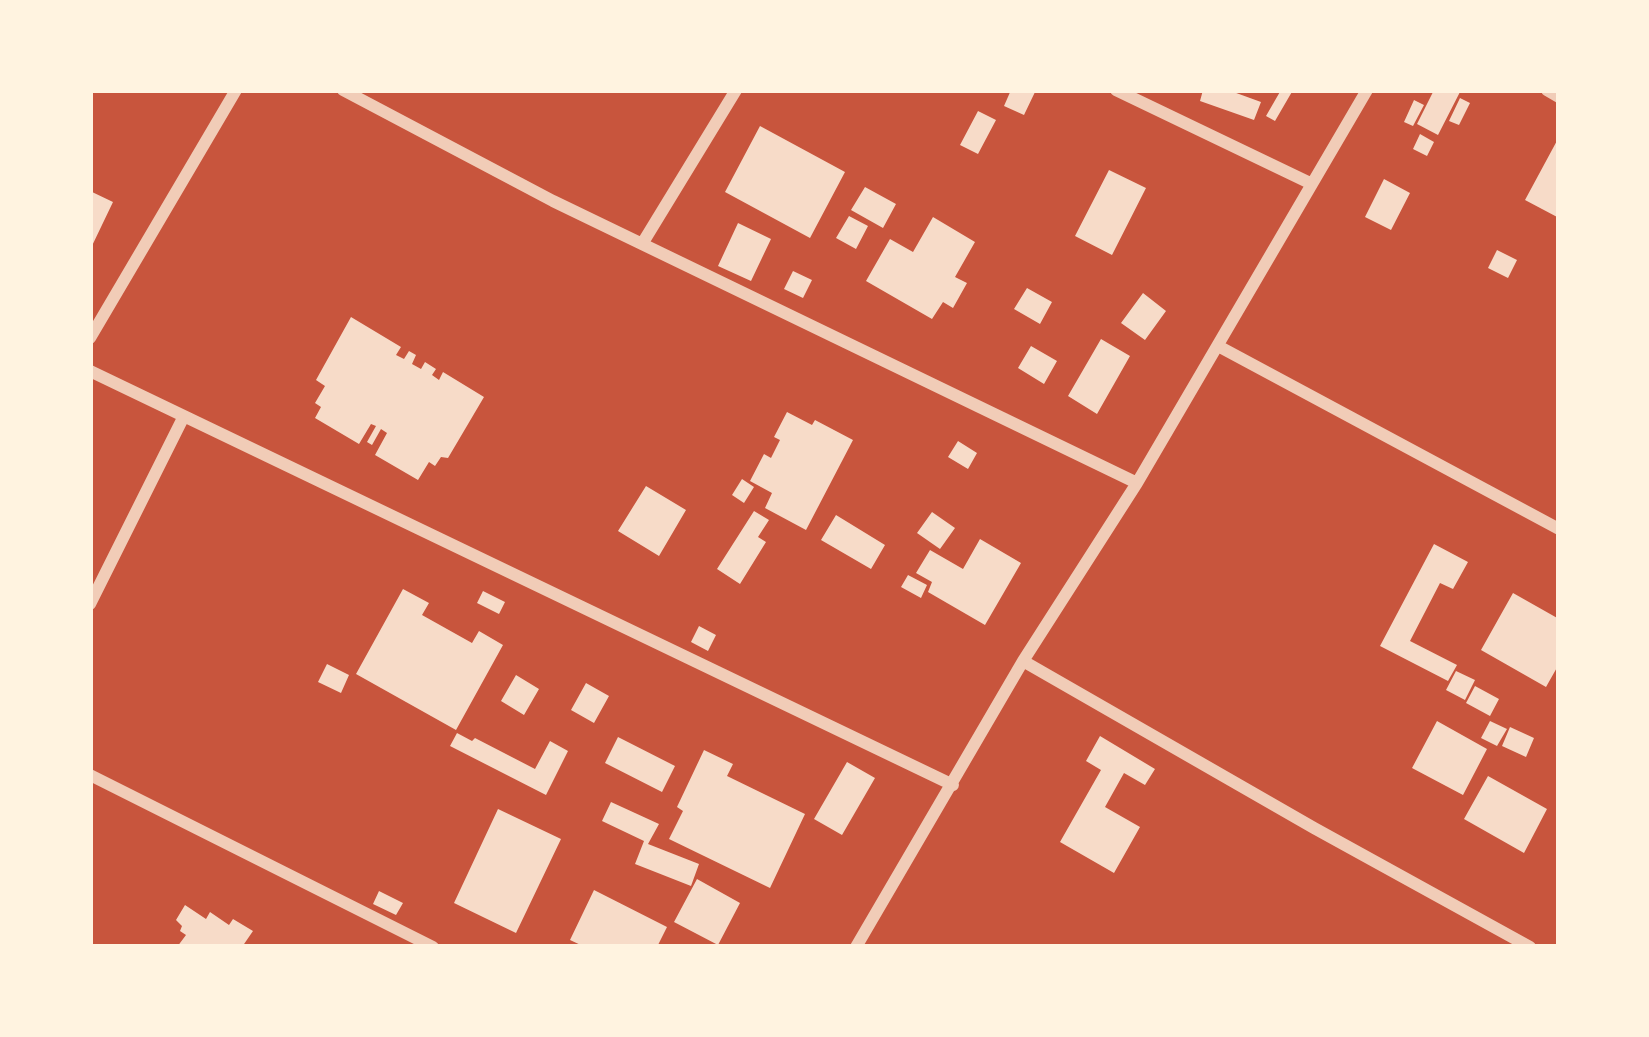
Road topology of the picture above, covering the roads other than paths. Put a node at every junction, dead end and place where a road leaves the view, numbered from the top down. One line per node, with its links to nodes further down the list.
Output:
1 (236, 90): 10 (street)
2 (343, 90): 9 (street)
3 (736, 90): 9 (street)
4 (1116, 90): 8 (street)
5 (1367, 90): 8 (street)
6 (1547, 90): 7 (street)
7 (1559, 97)
8 (1312, 184): 11 (street)
9 (642, 244): 14 (street)
10 (90, 338)
11 (1217, 346): 14 (street); 15 (street)
12 (90, 371): 13 (street)
13 (184, 416): 16 (street); 19 (street)
14 (1137, 483): 17 (street)
15 (1559, 529)
16 (90, 604)
17 (1024, 662): 19 (street); 22 (street)
18 (90, 775): 20 (street)
19 (953, 785): 21 (street)
20 (433, 947)
21 (856, 947)
22 (1530, 947)

